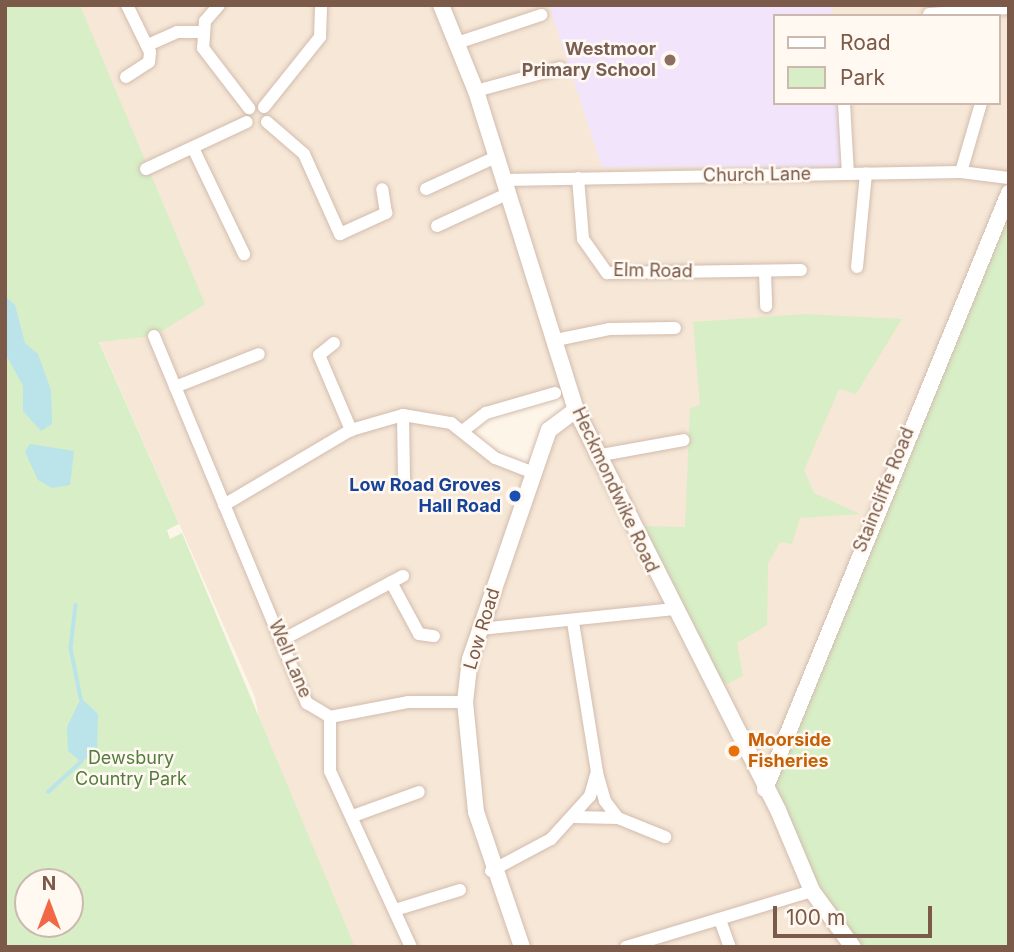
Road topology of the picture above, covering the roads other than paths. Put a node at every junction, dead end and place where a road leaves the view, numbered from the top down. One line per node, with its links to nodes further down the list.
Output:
1 (127, 5): 10 (street)
2 (219, 5): 8 (street)
3 (321, 5): 16 (street)
4 (441, 5): 9 (street, Heckmondwike Road)
5 (1009, 8): 6 (street)
6 (929, 14)
7 (541, 15): 9 (street)
8 (202, 32): 10 (street); 17 (street)
9 (457, 43): 13 (street, Heckmondwike Road)
10 (148, 45): 12 (street)
11 (559, 68): 13 (street)
12 (125, 77)
13 (476, 92): 21 (street, Heckmondwike Road)
14 (844, 105): 25 (street)
15 (980, 105): 23 (street)
16 (264, 107): 17 (street); 19 (street)
17 (249, 108): 18 (street)
18 (247, 122): 19 (street); 20 (street)
19 (267, 122): 29 (street)
20 (192, 148): 22 (street); 33 (street)
21 (498, 156): 28 (street, Heckmondwike Road); 30 (street)
22 (146, 169)
23 (961, 172): 24 (street, Church Lane); 27 (street, Church Lane)
24 (866, 173): 25 (street, Church Lane); 34 (street)
25 (848, 174): 26 (street, Church Lane)
26 (578, 178): 28 (street, Church Lane); 36 (street, Elm Road)
27 (1009, 178)
28 (506, 187): 32 (street); 40 (street, Heckmondwike Road)
29 (382, 189)
30 (426, 189)
31 (1009, 194): 64 (street, Staincliffe Road)
32 (437, 226)
33 (244, 254)
34 (857, 267)
35 (801, 270): 36 (street, Elm Road)
36 (765, 272): 37 (street)
37 (766, 306)
38 (675, 328): 40 (street)
39 (154, 336): 43 (street, Well Lane)
40 (556, 340): 45 (street, Heckmondwike Road)
41 (334, 343): 47 (street)
42 (259, 354): 43 (street)
43 (175, 387): 53 (street, Well Lane)
44 (555, 393): 48 (street)
45 (576, 410): 50 (street, Heckmondwike Road); 51 (street, Low Road)
46 (403, 415): 47 (street); 48 (street); 52 (street)
47 (351, 430): 53 (street)
48 (464, 430): 51 (street)
49 (684, 440): 50 (street)
50 (597, 456): 56 (street, Heckmondwike Road)
51 (534, 473): 58 (street, Low Road)
52 (404, 480)
53 (224, 505): 60 (street, Well Lane)
54 (403, 576): 55 (street)
55 (391, 582): 59 (street); 60 (street)
56 (672, 609): 57 (street); 64 (street, Heckmondwike Road)
57 (573, 622): 58 (street); 63 (street)
58 (480, 629): 61 (street, Low Road)
59 (434, 636)
60 (282, 640): 62 (street, Well Lane)
61 (465, 702): 62 (street); 70 (street, Low Road)
62 (330, 717): 66 (street)
63 (597, 772): 67 (street); 68 (street)
64 (765, 789): 72 (street, Heckmondwike Road)
65 (419, 792): 66 (street)
66 (353, 816): 73 (street)
67 (574, 817): 68 (street); 70 (street)
68 (618, 818): 69 (street)
69 (665, 837)
70 (491, 871): 77 (street, Low Road)
71 (460, 890): 73 (street)
72 (812, 891): 74 (street); 79 (street, Heckmondwike Road)
73 (395, 910): 76 (street)
74 (720, 920): 75 (street); 78 (street)
75 (628, 946)
76 (411, 947)
77 (522, 947)
78 (730, 947)
79 (853, 947)

